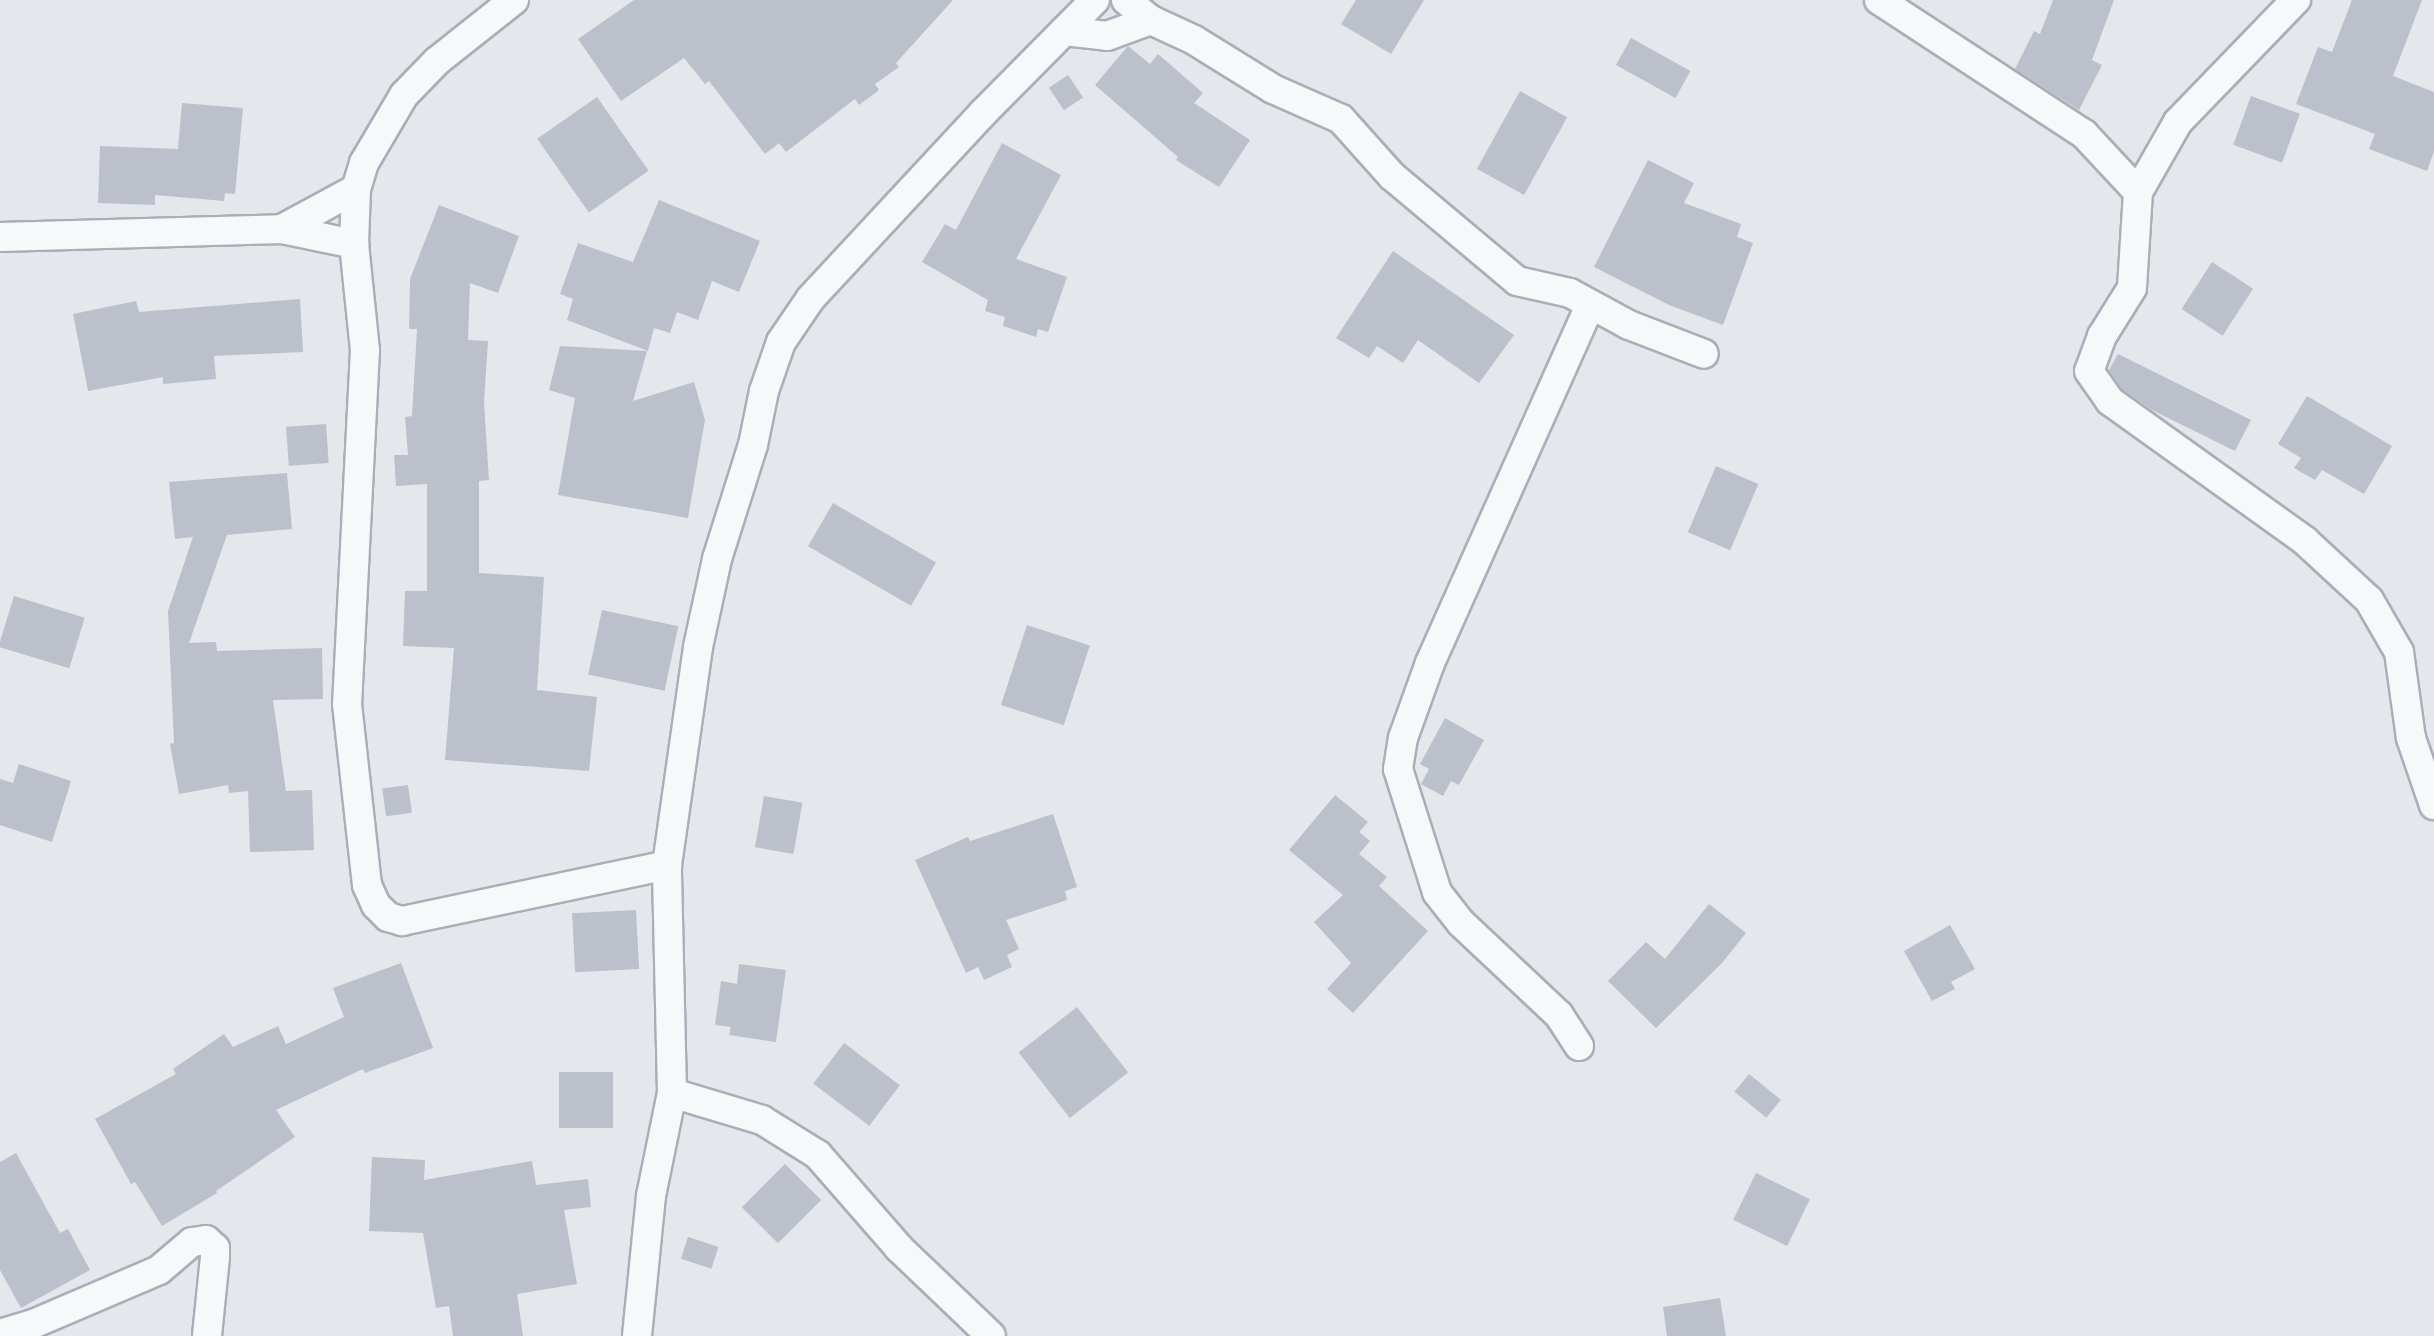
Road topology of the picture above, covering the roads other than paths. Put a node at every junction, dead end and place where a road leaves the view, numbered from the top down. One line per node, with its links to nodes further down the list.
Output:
1 (514, 0): 8 (street)
2 (1095, 0): 7 (street)
3 (1126, 0): 6 (street)
4 (1879, 0): 9 (street)
5 (2296, 0): 9 (street)
6 (1151, 20): 7 (street); 13 (street)
7 (1064, 31): 16 (street)
8 (356, 189): 10 (street); 12 (street)
9 (2138, 192): 15 (street)
10 (282, 229): 11 (street); 12 (street)
11 (0, 237)
12 (354, 244): 16 (street)
13 (1590, 305): 14 (street); 17 (street)
14 (1704, 354)
15 (2434, 805)
16 (667, 865): 18 (street)
17 (1579, 1046)
18 (672, 1093): 21 (street); 22 (street)
19 (0, 1334): 20 (street)
20 (207, 1336)
21 (637, 1336)
22 (991, 1336)

